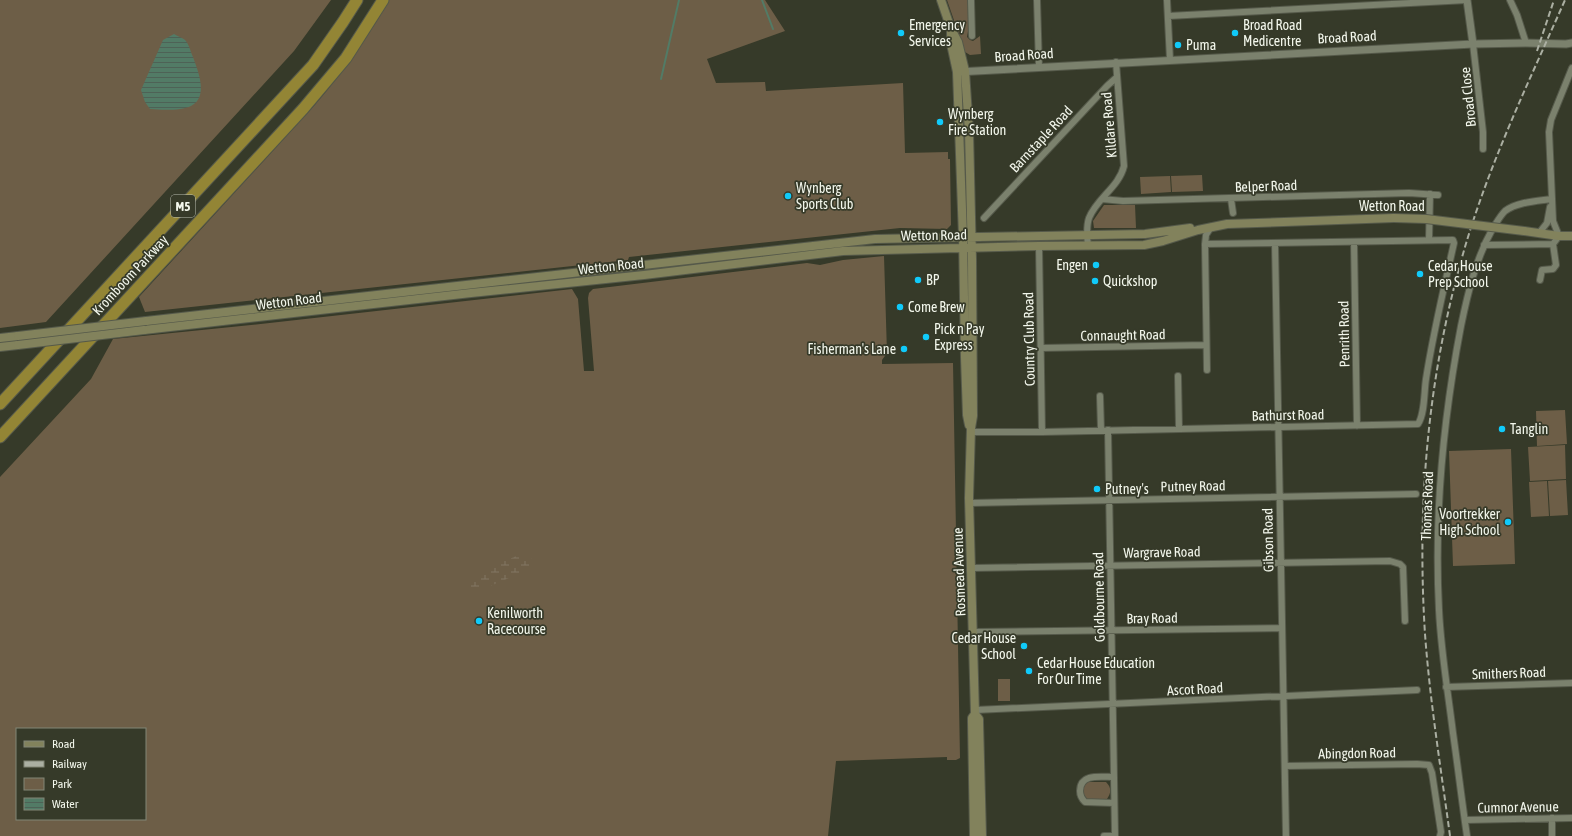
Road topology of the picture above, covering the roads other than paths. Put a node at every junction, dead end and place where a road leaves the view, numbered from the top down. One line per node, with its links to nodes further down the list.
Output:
1 (357, 0): 57 (highway, Kromboom Parkway / M5)
2 (383, 0): 64 (highway, Kromboom Parkway / M5)
3 (941, 0): 18 (main road, Rosmead Avenue)
4 (971, 0): 10 (street)
5 (1037, 0): 16 (street)
6 (1167, 0): 9 (street)
7 (1467, 0): 9 (street); 13 (street)
8 (1510, 0): 11 (street)
9 (1168, 16): 14 (street)
10 (972, 36)
11 (1526, 42): 12 (street, Broad Road); 13 (street, Broad Road)
12 (1572, 43)
13 (1473, 44): 14 (street, Broad Road); 20 (street, Broad Close)
14 (1170, 60): 15 (street, Broad Road)
15 (1116, 62): 16 (street, Broad Road); 19 (street, Kildare Road)
16 (1039, 67): 18 (street, Broad Road)
17 (1572, 68): 25 (street)
18 (961, 71): 35 (main road, Rosmead Avenue); 38 (main road, Rosmead Avenue)
19 (1117, 76): 23 (street, Kildare Road); 29 (street, Barnstaple Road)
20 (1483, 149)
21 (1430, 194): 22 (street, Belper Road); 24 (street, Belper Road); 39 (street)
22 (1438, 195)
23 (1102, 199): 24 (street, Belper Road); 34 (street, Kildare Road)
24 (1232, 199): 27 (street)
25 (1551, 199): 26 (street, Thomas Road); 28 (street); 36 (street)
26 (1529, 203): 28 (street); 44 (street, Thomas Road)
27 (1233, 213)
28 (1548, 214): 33 (street)
29 (984, 218)
30 (1224, 224): 31 (main road, Wetton Road); 33 (main road, Wetton Road, bridge); 34 (main road, Wetton Road)
31 (1211, 227): 32 (main road, Wetton Road); 41 (street)
32 (1198, 230): 41 (street); 46 (main road, Wetton Road)
33 (1539, 233): 36 (main road, Wetton Road)
34 (1087, 235): 35 (main road, Wetton Road); 46 (street, Kildare Road)
35 (972, 236): 38 (main road, Wetton Road); 48 (main road, Rosmead Avenue)
36 (1559, 236): 37 (main road, Wetton Road); 43 (street)
37 (1572, 236)
38 (963, 237): 47 (main road, Rosmead Avenue); 50 (main road, Wetton Road, bridge)
39 (1429, 240): 40 (street); 58 (street, Bathurst Road)
40 (1354, 242): 42 (street); 58 (street, Penrith Road)
41 (1205, 244): 42 (street); 51 (street)
42 (1275, 244): 59 (street, Gibson Road)
43 (1554, 244): 44 (street); 49 (street)
44 (1484, 245): 77 (street, Thomas Road)
45 (1039, 246): 46 (main road, Wetton Road); 48 (main road, Wetton Road); 53 (street, Country Club Road)
46 (1088, 246)
47 (963, 247): 48 (main road, Wetton Road); 52 (main road, Wetton Road, bridge); 61 (main road, Rosmead Avenue)
48 (972, 247): 61 (main road, Rosmead Avenue)
49 (1540, 280)
50 (0, 338)
51 (1206, 345): 53 (street, Connaught Road); 54 (street)
52 (0, 347)
53 (1041, 348): 63 (street, Country Club Road)
54 (1207, 370)
55 (1178, 376): 60 (street)
56 (1100, 396): 62 (street, Goldbourne Road)
57 (0, 404)
58 (1357, 426): 59 (street, Bathurst Road)
59 (1278, 427): 60 (street, Bathurst Road); 66 (street, Gibson Road)
60 (1179, 429): 62 (street, Bathurst Road)
61 (971, 430): 63 (street, Bathurst Road); 68 (main road, Rosmead Avenue)
62 (1105, 430): 63 (street, Bathurst Road); 67 (street, Goldbourne Road)
63 (1042, 432)
64 (0, 437)
65 (1416, 494): 66 (street, Putney Road)
66 (1279, 496): 67 (street, Putney Road); 69 (street, Gibson Road)
67 (1109, 500): 68 (street, Putney Road); 70 (street, Goldbourne Road)
68 (970, 503): 71 (main road, Rosmead Avenue)
69 (1281, 563): 70 (street, Wargrave Road); 72 (street, Wargrave Road); 73 (street, Gibson Road)
70 (1110, 565): 71 (street, Wargrave Road); 74 (street, Goldbourne Road)
71 (972, 568): 75 (main road, Rosmead Avenue)
72 (1406, 621)
73 (1282, 628): 74 (street, Bray Road); 79 (street, Gibson Road)
74 (1112, 630): 75 (street, Bray Road); 80 (street, Goldbourne Road)
75 (974, 632): 81 (main road, Rosmead Avenue)
76 (1572, 683): 77 (street, Smithers Road)
77 (1446, 687): 87 (street, Thomas Road)
78 (1417, 690): 79 (street, Ascot Road)
79 (1284, 697): 80 (street, Ascot Road); 82 (street, Gibson Road)
80 (1113, 704): 81 (street, Ascot Road); 83 (street, Goldbourne Road)
81 (975, 712): 88 (main road, Rosmead Avenue); 89 (main road, Rosmead Avenue)
82 (1285, 766): 92 (street, Gibson Road); 93 (street, Abingdon Road)
83 (1114, 777): 84 (street, Goldbourne Road); 84 (street)
84 (1114, 803): 91 (street, Goldbourne Road)
85 (1552, 818): 86 (street, Cumnor Avenue); 87 (street, Cumnor Avenue); 95 (street)
86 (1572, 818)
87 (1465, 820): 94 (street, Thomas Road)
88 (974, 836)
89 (982, 836)
90 (1104, 836): 91 (street)
91 (1115, 836)
92 (1286, 836)
93 (1440, 836)
94 (1467, 836)
95 (1552, 836)

